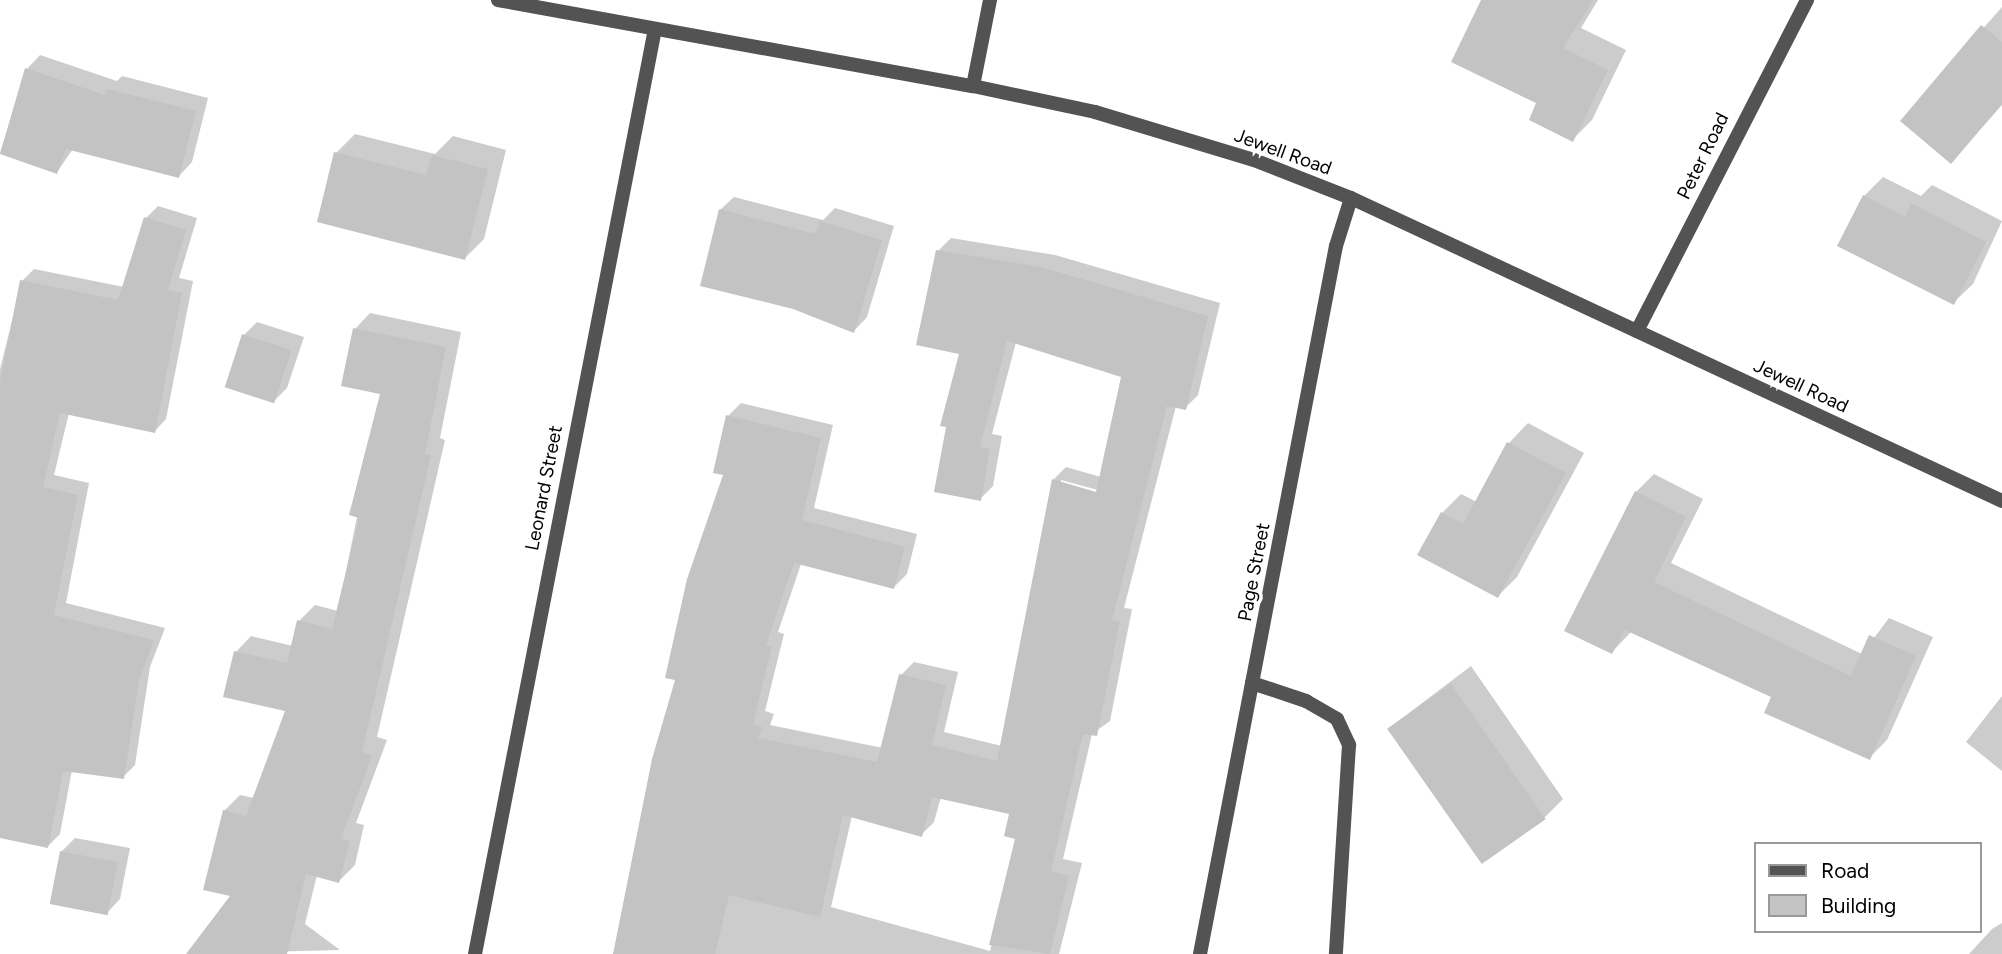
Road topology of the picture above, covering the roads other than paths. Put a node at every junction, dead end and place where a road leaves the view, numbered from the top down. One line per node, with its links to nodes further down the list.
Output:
1 (498, 0): 4 (street, Jewell Road)
2 (990, 0): 5 (street)
3 (1807, 0): 7 (street, Peter Road)
4 (655, 30): 5 (street, Jewell Road); 10 (street, Leonard Street)
5 (973, 86): 6 (street, Jewell Road)
6 (1351, 198): 7 (street, Jewell Road); 9 (street, Page Street)
7 (1637, 331): 8 (street, Jewell Road)
8 (2002, 501)
9 (1252, 683): 11 (street, Page Street); 12 (street)
10 (475, 954)
11 (1200, 954)
12 (1336, 954)

